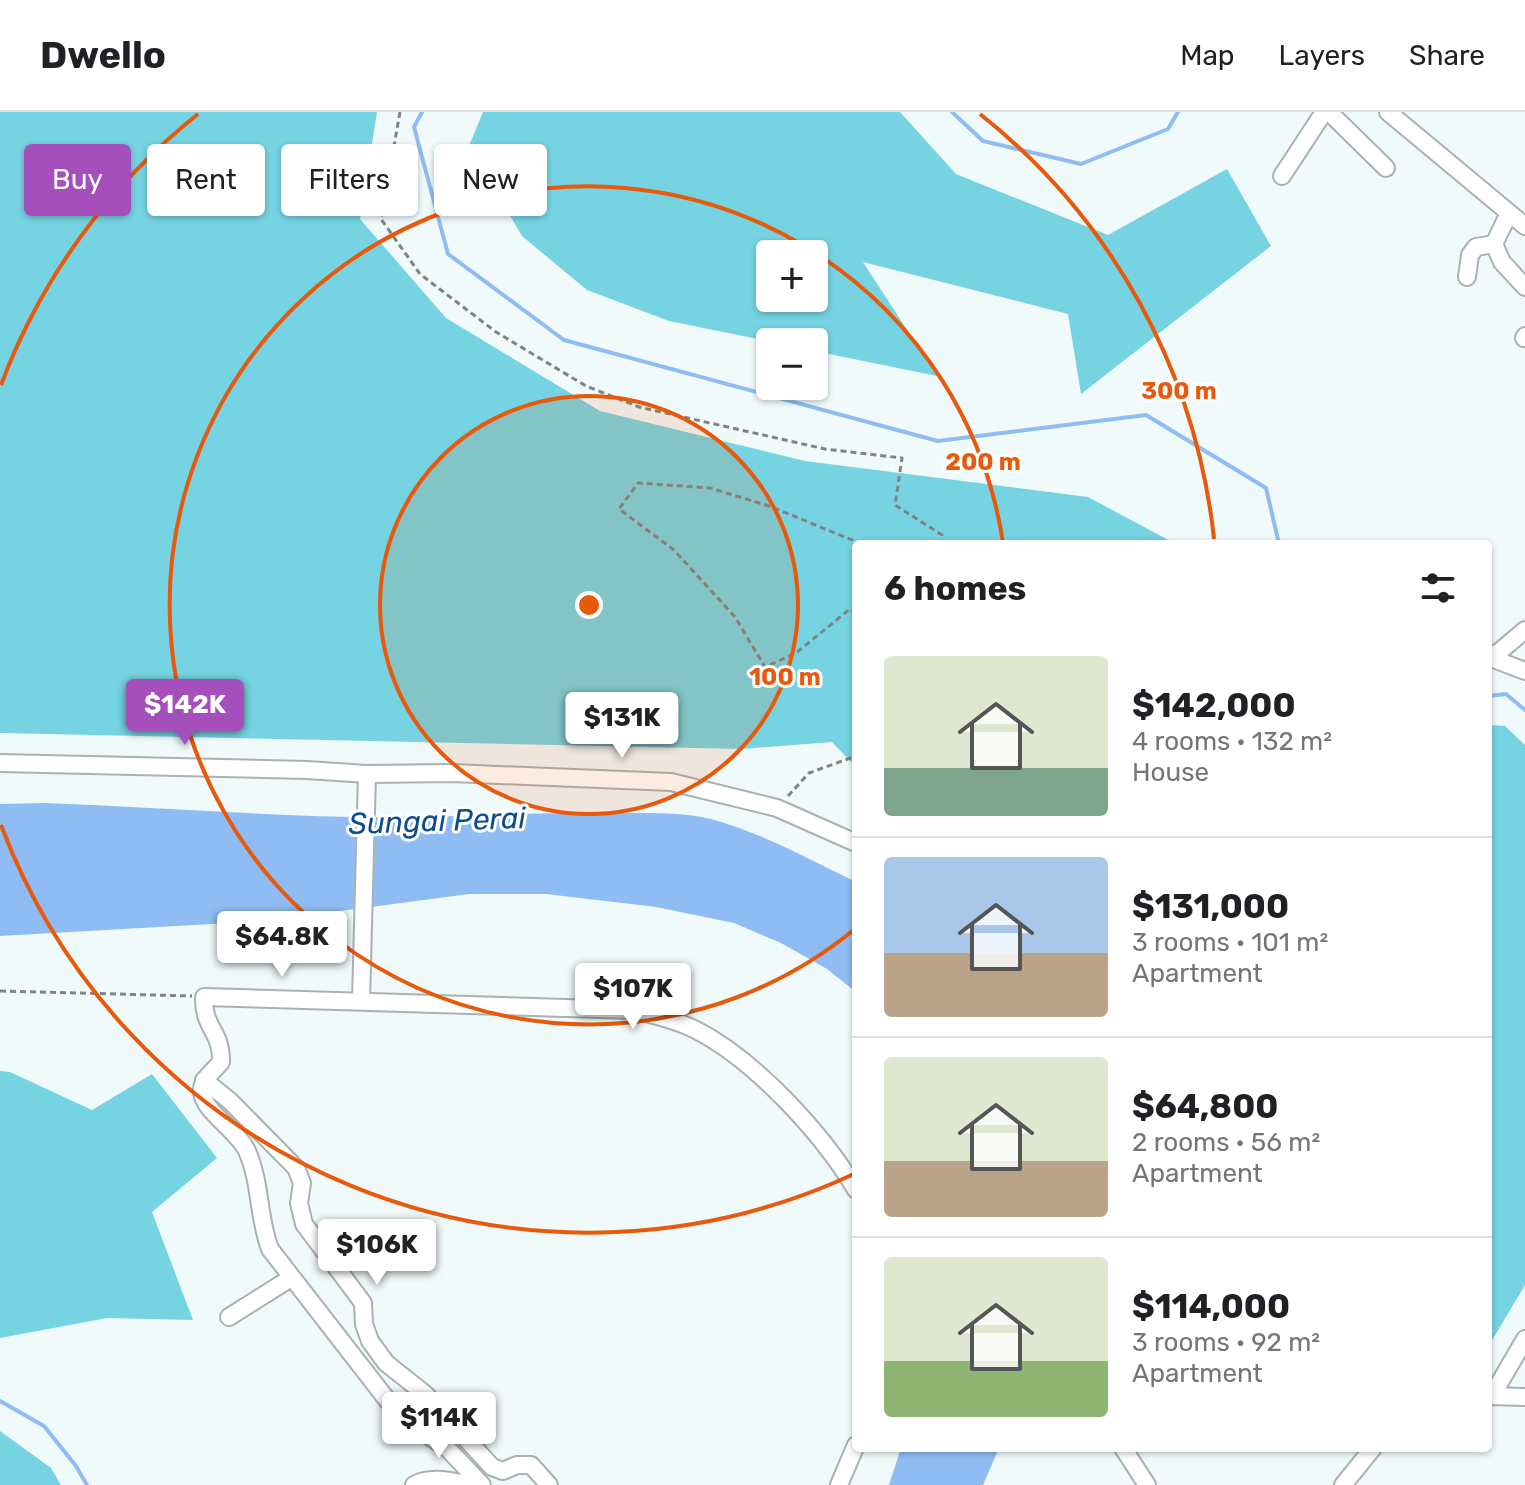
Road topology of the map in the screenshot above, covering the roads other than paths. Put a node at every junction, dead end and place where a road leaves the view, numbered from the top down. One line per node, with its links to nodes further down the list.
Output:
1 (1327, 112): 3 (street); 4 (street)
2 (1388, 112): 5 (street)
3 (1386, 168)
4 (1282, 176)
5 (1509, 213): 6 (street); 7 (street)
6 (1525, 226)
7 (1494, 244): 8 (street); 9 (street)
8 (1467, 277)
9 (1525, 287)
10 (1525, 630): 11 (street)
11 (1492, 655)
12 (1492, 659): 13 (street)
13 (1525, 671)
14 (0, 763): 15 (street)
15 (367, 774): 16 (street); 17 (street)
16 (852, 841)
17 (361, 1001): 18 (street); 19 (street)
18 (204, 1080): 20 (street); 33 (street)
19 (852, 1183)
20 (291, 1278): 21 (street); 32 (street)
21 (229, 1317)
22 (1525, 1339): 23 (street)
23 (1492, 1392)
24 (1492, 1395): 25 (street)
25 (1525, 1397)
26 (853, 1452): 34 (street)
27 (1126, 1452): 35 (street)
28 (1370, 1452): 36 (street)
29 (434, 1482): 30 (street); 31 (street)
30 (414, 1485)
31 (472, 1485)
32 (482, 1485)
33 (549, 1485)
34 (839, 1485)
35 (1147, 1485)
36 (1343, 1485)

